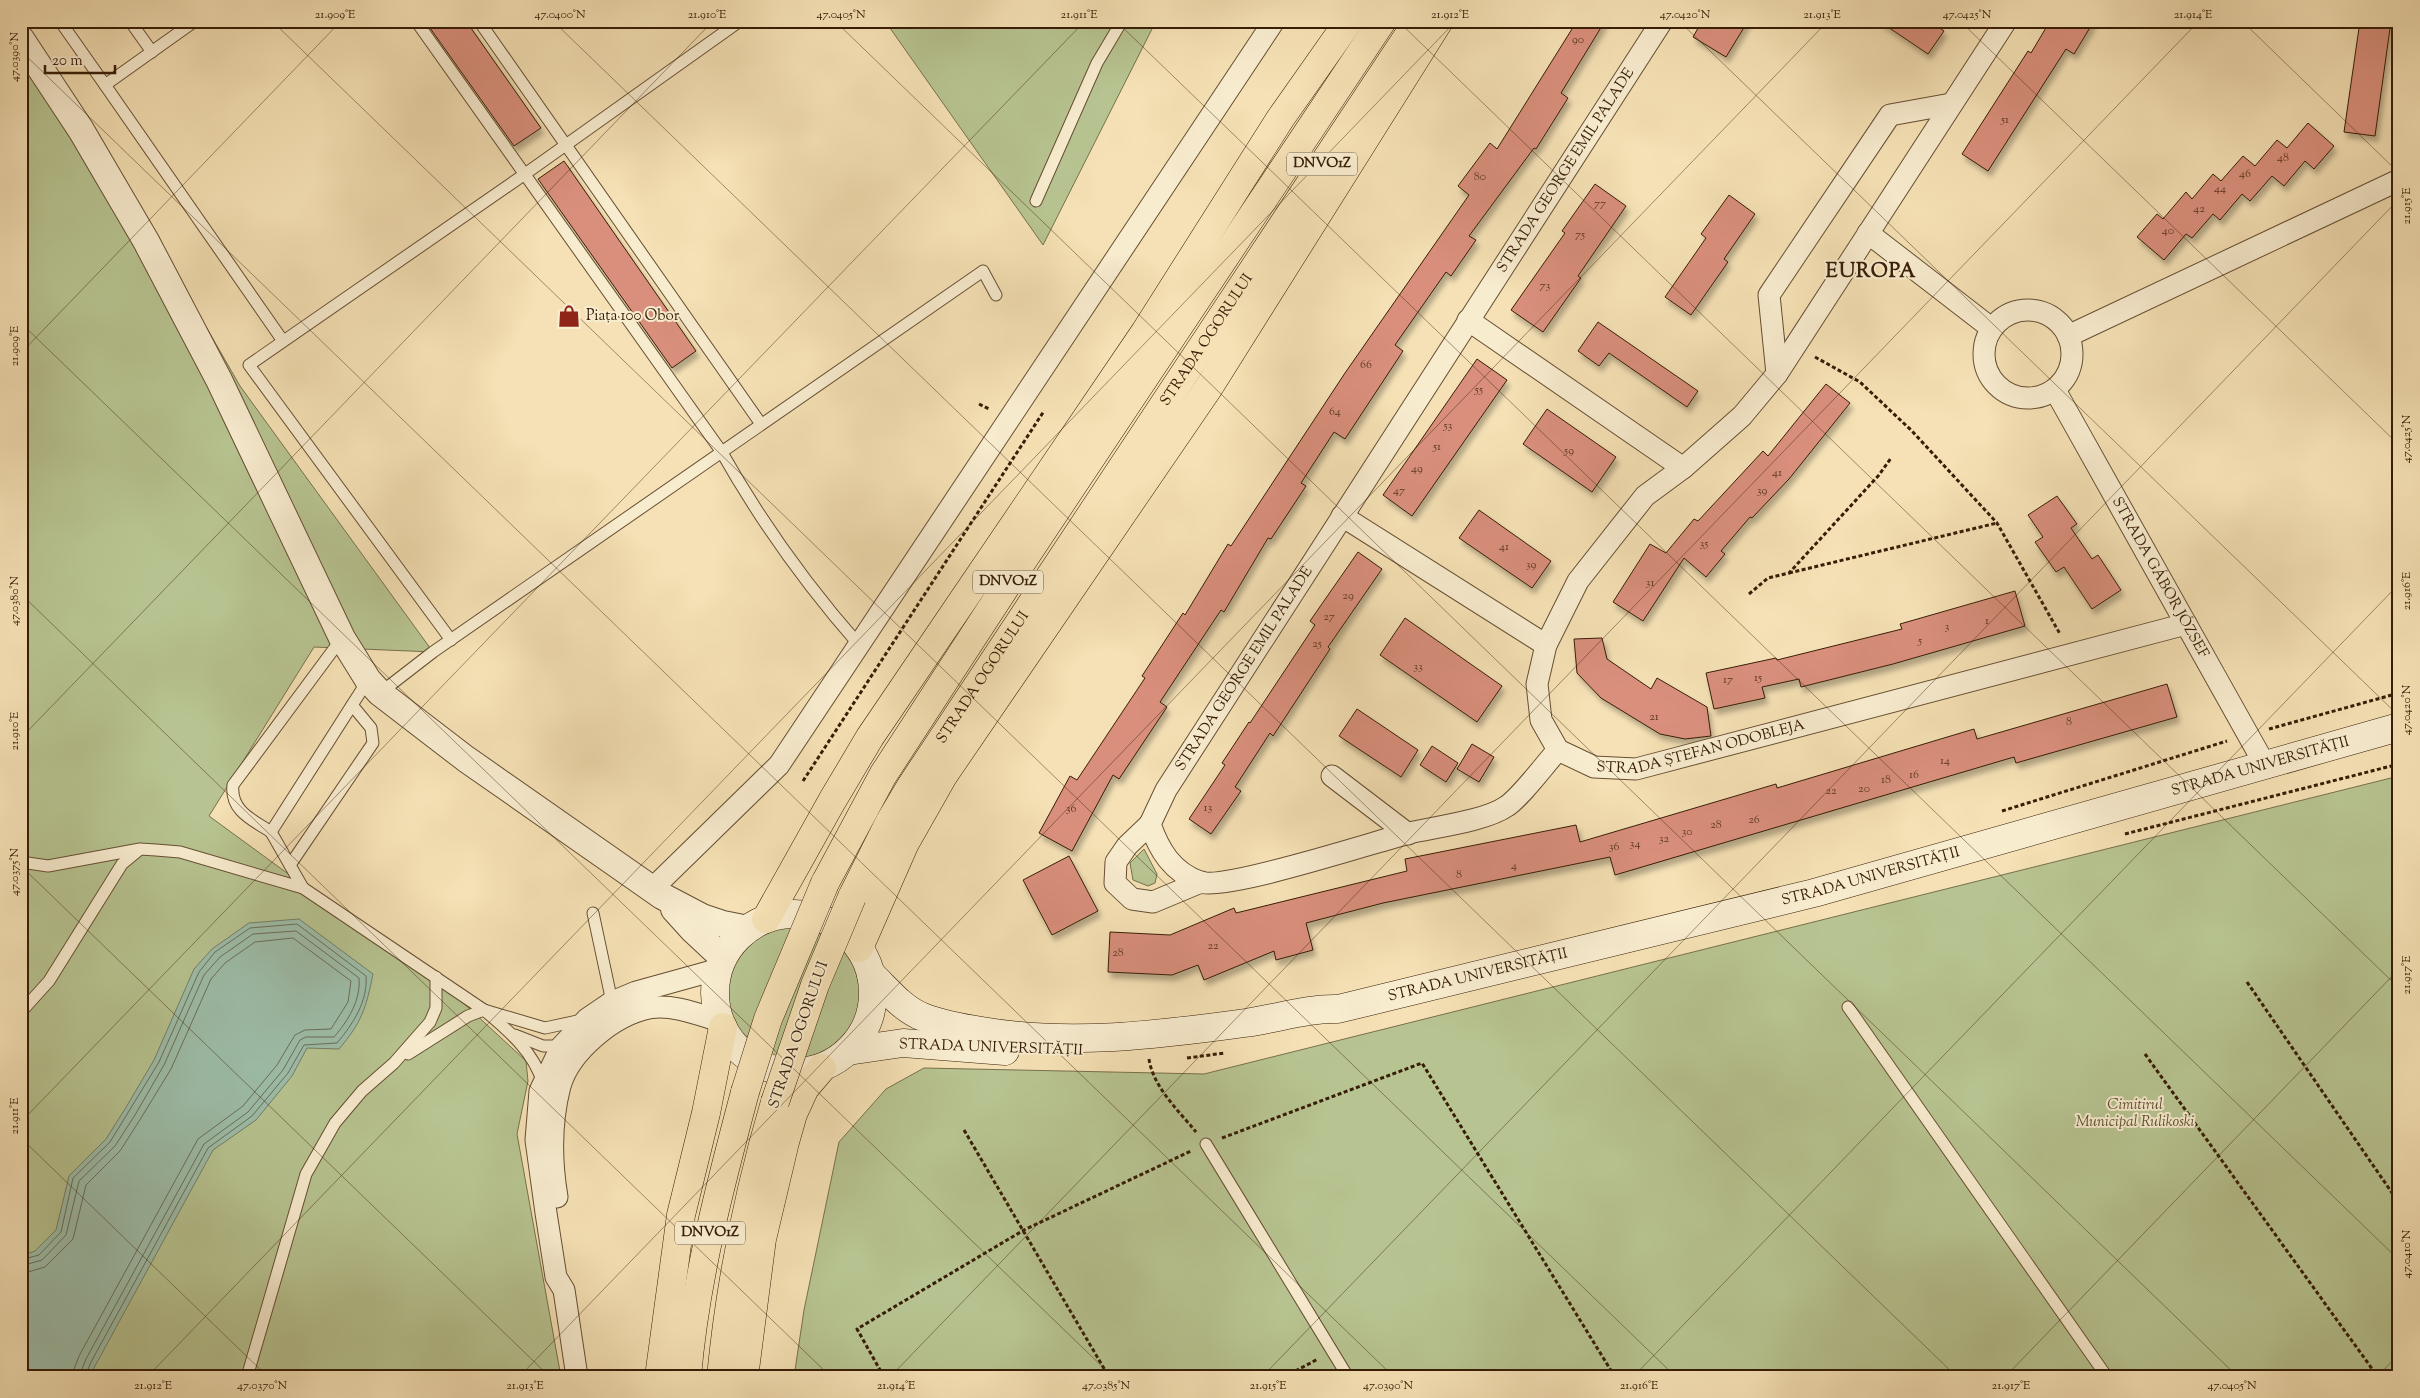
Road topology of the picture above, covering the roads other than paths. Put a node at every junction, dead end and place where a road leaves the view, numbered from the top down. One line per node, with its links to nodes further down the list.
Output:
1 (60, 21): 17 (lane)
2 (130, 21): 16 (lane)
3 (194, 21): 16 (lane)
4 (416, 21): 20 (lane)
5 (479, 21): 19 (lane)
6 (740, 21): 19 (lane)
7 (1122, 21): 22 (lane)
8 (1274, 21): 39 (street)
9 (1349, 21): 56 (highway)
10 (1382, 21): 80 (highway, STRADA OGORULUI / DNVO1Z, bridge)
11 (1418, 21): 81 (highway, STRADA OGORULUI / DNVO1Z, bridge)
12 (1440, 21): 57 (highway)
13 (1662, 21): 25 (street, STRADA GEORGE EMIL PALADE)
14 (2003, 22): 18 (street)
15 (21, 39): 36 (street)
16 (152, 52): 17 (lane)
17 (105, 85): 28 (lane)
18 (1951, 104): 23 (street); 29 (street)
19 (566, 145): 20 (lane); 31 (lane)
20 (525, 174): 28 (lane); 32 (lane)
21 (2399, 180): 27 (street)
22 (1036, 201)
23 (1868, 233): 26 (street); 29 (street)
24 (996, 294): 31 (lane)
25 (1468, 320): 33 (street); 34 (street, STRADA GEORGE EMIL PALADE)
26 (1991, 328): 27 (street); 30 (street)
27 (2068, 336): 30 (street)
28 (284, 341): 37 (lane)
29 (1777, 374): 33 (street)
30 (2054, 390): 35 (street, STRADA GÁBOR JÓZSEF)
31 (761, 424): 32 (lane)
32 (721, 451): 37 (lane); 39 (lane)
33 (1683, 468): 38 (street)
34 (1342, 516): 38 (street); 46 (street, STRADA GEORGE EMIL PALADE)
35 (2186, 624): 43 (street, STRADA ȘTEFAN ODOBLEJA); 44 (street, STRADA GÁBOR JÓZSEF)
36 (342, 638): 40 (street); 47 (lane)
37 (451, 640): 40 (lane)
38 (1546, 645): 43 (street)
39 (860, 646): 54 (street)
40 (374, 687): 41 (lane); 54 (street)
41 (352, 705): 47 (lane); 51 (lane)
42 (2399, 727): 44 (main road, STRADA UNIVERSITĂȚII)
43 (1558, 750): 48 (street, STRADA GEORGE EMIL PALADE)
44 (2266, 765): 63 (main road, STRADA UNIVERSITĂȚII)
45 (1332, 776): 48 (street)
46 (1150, 824): 52 (street); 52 (street, STRADA GEORGE EMIL PALADE)
47 (271, 832): 51 (lane)
48 (1408, 834): 52 (street, STRADA GEORGE EMIL PALADE)
49 (140, 849): 50 (lane); 53 (lane); 65 (lane)
50 (21, 862)
51 (290, 864): 53 (lane)
52 (1201, 882)
53 (303, 888): 60 (lane)
54 (657, 892): 56 (street); 58 (street)
55 (593, 914): 61 (lane)
56 (757, 924): 57 (main road); 58 (main road)
57 (859, 948): 59 (main road)
58 (721, 964): 61 (street); 67 (main road)
59 (871, 974): 63 (main road, STRADA UNIVERSITĂȚII); 71 (main road)
60 (436, 977): 64 (lane); 72 (lane)
61 (612, 1002): 66 (street)
62 (1848, 1007): 84 (lane)
63 (1338, 1009): 71 (main road, STRADA UNIVERSITĂȚII)
64 (484, 1010): 66 (lane); 68 (lane); 72 (lane)
65 (21, 1012)
66 (587, 1019): 70 (street)
67 (721, 1024): 69 (street); 73 (main road); 79 (highway)
68 (509, 1032): 70 (lane); 74 (lane)
69 (591, 1040): 70 (lane); 76 (street)
70 (561, 1047): 74 (street)
71 (848, 1052): 73 (main road)
72 (394, 1063): 77 (lane)
73 (822, 1068): 82 (highway)
74 (543, 1083): 76 (street)
75 (1206, 1144): 83 (lane)
76 (564, 1290): 78 (street)
77 (247, 1377)
78 (577, 1377)
79 (659, 1377)
80 (687, 1377)
81 (721, 1377)
82 (744, 1377)
83 (1348, 1377)
84 (2107, 1377)

